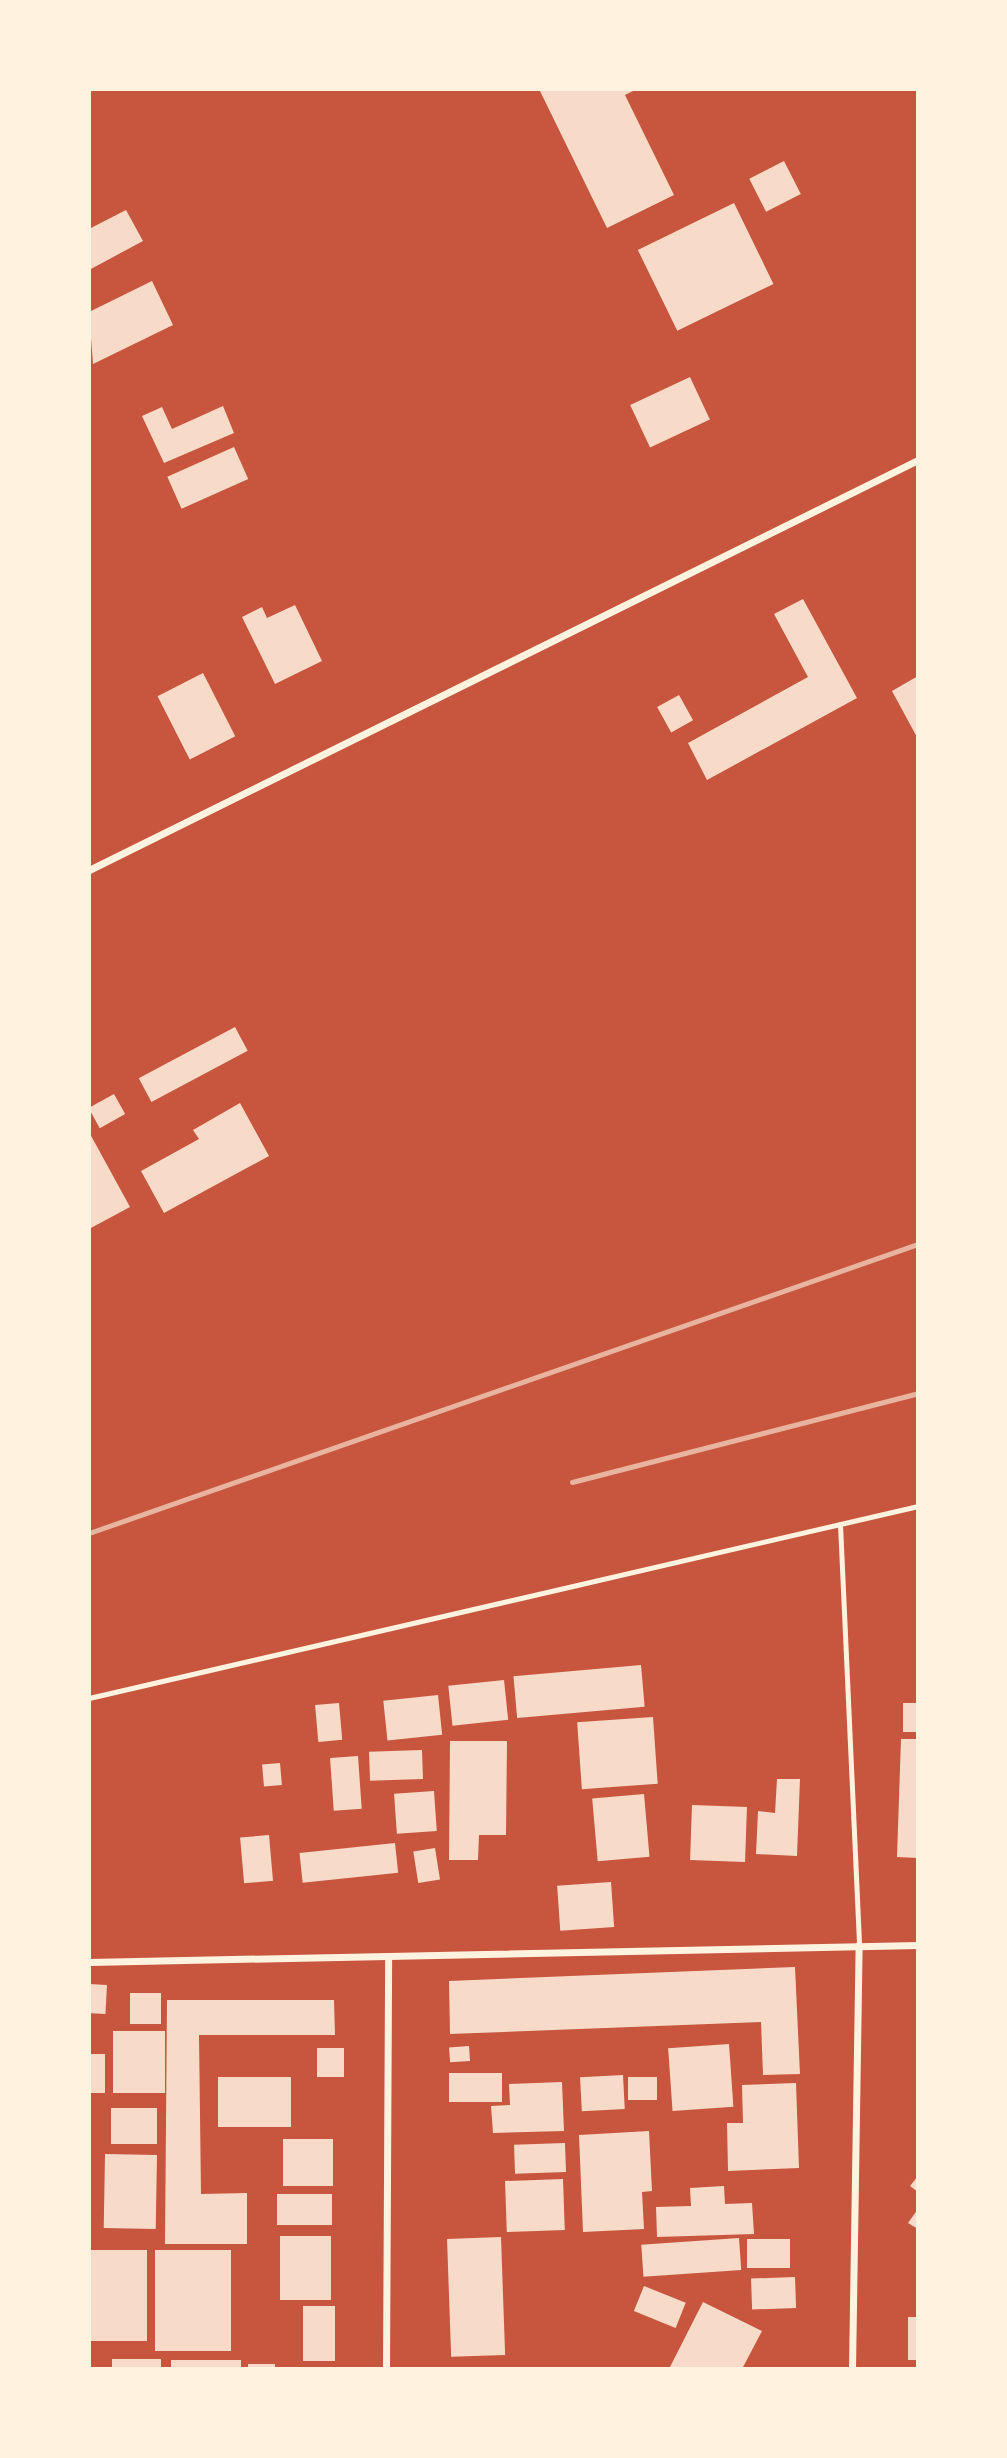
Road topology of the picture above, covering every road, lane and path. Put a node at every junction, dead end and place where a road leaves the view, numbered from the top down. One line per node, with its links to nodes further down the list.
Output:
1 (918, 460): 2 (street)
2 (89, 870)
3 (918, 1506): 4 (lane)
4 (840, 1524): 5 (lane); 6 (lane)
5 (89, 1698)
6 (859, 1945): 7 (street); 8 (street); 11 (street)
7 (918, 1945)
8 (388, 1957): 9 (street); 10 (street)
9 (89, 1962)
10 (387, 2369)
11 (852, 2369)

